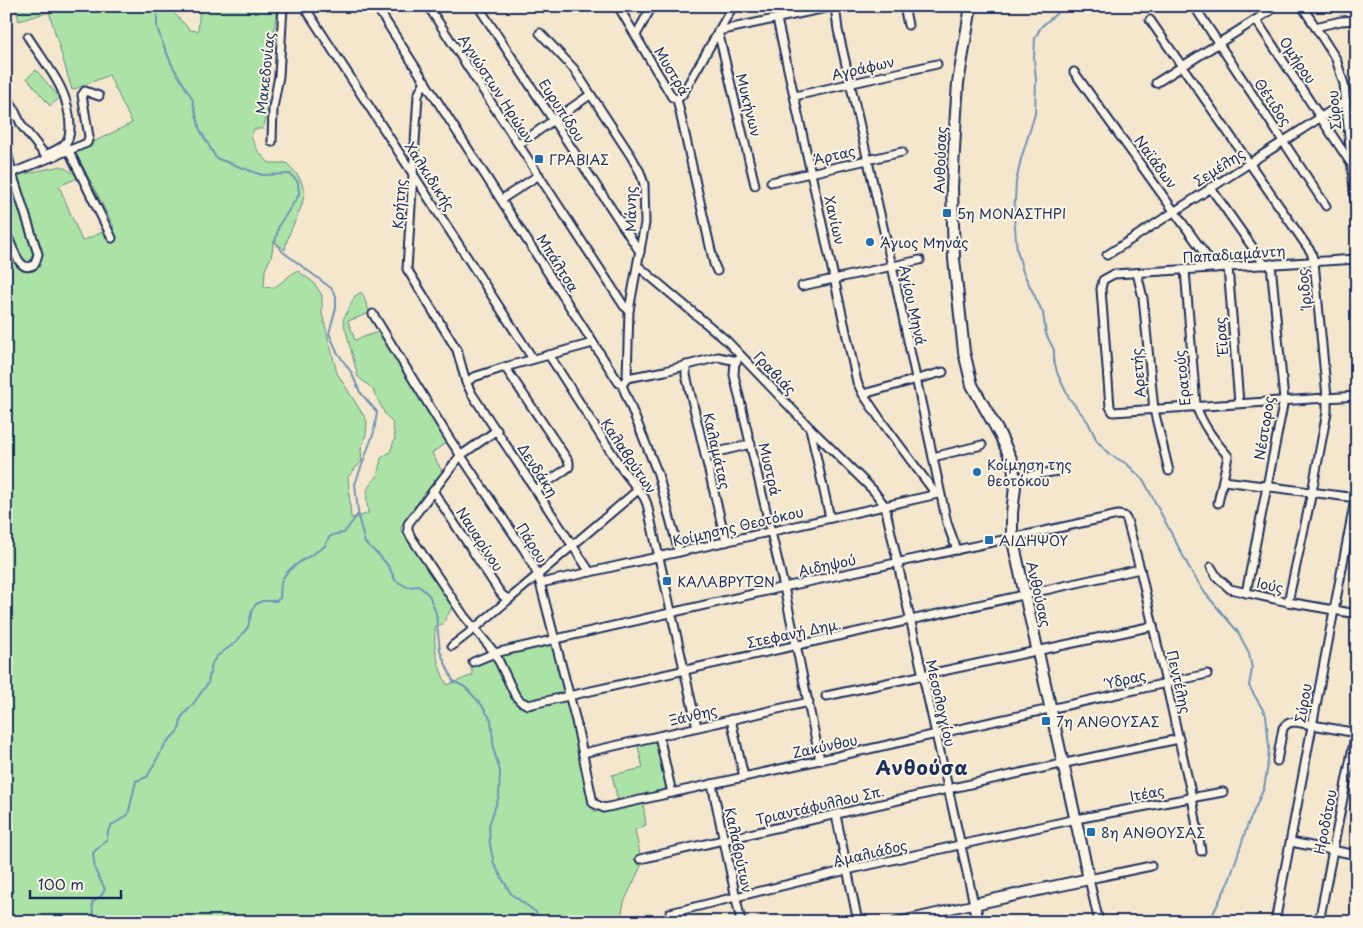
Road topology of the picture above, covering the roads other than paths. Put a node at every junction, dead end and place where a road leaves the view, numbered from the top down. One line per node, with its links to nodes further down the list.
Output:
1 (283, 6): 41 (street, Μακεδονίας)
2 (304, 6): 52 (street, Χαλκιδικής)
3 (376, 6): 29 (street, Μπάλτσα)
4 (428, 6): 42 (street, Αγνώστων Ηρώων)
5 (478, 6): 39 (street, Ευρυπίδου)
6 (618, 6): 23 (street, Μυστρά)
7 (652, 6): 23 (street)
8 (733, 6): 21 (street)
9 (835, 6): 15 (street); 31 (street, Αγίου Μηνά)
10 (904, 6): 19 (street)
11 (971, 6): 109 (street, Ανθούσας)
12 (1302, 6): 20 (street, Σύρου)
13 (1271, 10): 17 (street)
14 (1198, 12): 25 (street, Θέτιδος)
15 (777, 19): 21 (street); 35 (street, Χανίων)
16 (1150, 20): 27 (street, Ίριδος)
17 (1256, 20): 25 (street); 38 (street, Ομήρου)
18 (1357, 20): 20 (street)
19 (908, 25)
20 (1315, 27): 37 (street, Σύρου)
21 (718, 31): 36 (street); 56 (street, Μυκήνων)
22 (540, 33): 33 (street, Μάνης)
23 (636, 35): 36 (street, Μυστρά)
24 (28, 37): 46 (street)
25 (1218, 44): 27 (street); 40 (street, Θέτιδος)
26 (937, 64): 31 (street, Αγράφων)
27 (1182, 67): 30 (street); 49 (street, Ίριδος)
28 (1074, 72): 60 (street, Ναϊάδων)
29 (425, 81): 52 (street, Κρήτης); 58 (street, Μπάλτσα)
30 (1156, 83)
31 (851, 84): 35 (street, Αγράφων); 47 (street, Αγίου Μηνά)
32 (6, 93): 46 (street)
33 (590, 95): 39 (street); 64 (street, Μάνης)
34 (98, 96): 44 (street)
35 (795, 96): 53 (street, Χανίων)
36 (677, 99): 76 (street, Μυστρά)
37 (1346, 101): 38 (street, Σεμέλης); 50 (street, Σύρου)
38 (1321, 117): 40 (street, Σεμέλης); 50 (street, Ομήρου)
39 (554, 120): 42 (street); 64 (street, Ευρυπίδου)
40 (1284, 140): 49 (street, Σεμέλης); 59 (street, Θέτιδος)
41 (272, 142)
42 (519, 144): 54 (street, Αγνώστων Ηρώων)
43 (6, 147): 51 (street)
44 (68, 150): 51 (street); 63 (street)
45 (902, 152): 47 (street, Άρτας)
46 (45, 155): 48 (street)
47 (868, 160): 53 (street, Άρτας); 71 (street, Αγίου Μηνά)
48 (30, 161)
49 (1249, 163): 57 (street, Σεμέλης); 68 (street, Ίριδος)
50 (1352, 164): 61 (street, Σύρου)
51 (12, 173): 62 (street)
52 (413, 173): 74 (street, Κρήτης); 84 (street, Χαλκιδικής)
53 (811, 173): 55 (street, Άρτας); 78 (street, Χανίων)
54 (539, 175): 58 (street); 80 (street, Αγνώστων Ηρώων)
55 (771, 182)
56 (756, 185)
57 (1210, 188): 60 (street, Σεμέλης); 69 (street)
58 (502, 200): 82 (street, Μπάλτσα)
59 (1326, 206)
60 (1175, 210): 65 (street, Σεμέλης); 73 (street, Ναϊάδων)
61 (1357, 222)
62 (6, 234)
63 (112, 238)
64 (640, 252): 70 (street, Μάνης)
65 (1107, 254)
66 (1357, 259): 68 (street, Παπαδιαμάντη)
67 (920, 260): 71 (street)
68 (1314, 262): 69 (street, Παπαδιαμάντη); 95 (street, Ίριδος)
69 (1268, 265): 72 (street, Παπαδιαμάντη); 96 (street, Νέστορος)
70 (638, 266): 80 (street, Μάνης); 86 (street, Γραβιάς)
71 (892, 266): 78 (street); 90 (street, Αγίου Μηνά)
72 (1228, 267): 73 (street, Παπαδιαμάντη); 97 (street, Έϊρας)
73 (1215, 268): 75 (street, Παπαδιαμάντη)
74 (407, 269): 92 (street, Δενδάκη)
75 (1185, 270): 77 (street, Παπαδιαμάντη); 98 (street, Ερατούς)
76 (717, 272)
77 (1137, 273): 99 (street, Αρετής); 99 (street, Παπαδιαμάντη)
78 (835, 279): 79 (street); 93 (street, Χανίων)
79 (802, 286)
80 (629, 310): 91 (street, Μάνης)
81 (374, 314): 105 (street, Πάρου)
82 (593, 343): 83 (street); 91 (street, Μπάλτσα)
83 (549, 355): 84 (street); 114 (street, Καλαβρύτων)
84 (533, 359): 88 (street)
85 (735, 360): 86 (street); 87 (street); 102 (street, Μυστρά)
86 (745, 361): 100 (street, Γραβιάς)
87 (686, 365): 91 (street); 104 (street, Καλαμάτας)
88 (505, 367): 92 (street); 113 (street)
89 (943, 372): 90 (street)
90 (917, 380): 93 (street); 106 (street, Αγίου Μηνά)
91 (624, 381): 128 (street, Μπάλτσα)
92 (466, 382): 101 (street, Δενδάκη)
93 (863, 394): 117 (street, Χανίων)
94 (1357, 396): 95 (street)
95 (1327, 398): 96 (street); 116 (street, Ίριδος)
96 (1284, 400): 97 (street); 111 (street, Νέστορος)
97 (1240, 403): 98 (street)
98 (1196, 405): 99 (street); 110 (street, Ερατούς)
99 (1154, 410): 108 (street, Αρετής)
100 (810, 428): 120 (street, Γραβιάς); 121 (street)
101 (497, 430): 105 (street); 113 (street, Δενδάκη)
102 (751, 444): 104 (street); 123 (street, Μυστρά)
103 (982, 445): 106 (street)
104 (706, 455): 125 (street, Καλαμάτας)
105 (460, 456): 115 (street); 134 (street, Πάρου)
106 (933, 457): 117 (street, Αγίου Μηνά)
107 (1058, 471): 109 (street)
108 (1169, 471)
109 (1015, 478): 124 (street, Ανθούσας)
110 (1224, 480): 111 (street); 119 (street, Ερατούς)
111 (1267, 486): 116 (street); 137 (street, Νέστορος)
112 (1357, 489): 118 (street, Σύρου)
113 (536, 490): 126 (street, Δενδάκη)
114 (638, 490): 126 (street); 129 (street, Καλαβρύτων)
115 (433, 491): 139 (street, Ναυαρίνου); 146 (street)
116 (1312, 492): 118 (street); 140 (street, Ίριδος)
117 (939, 494): 120 (street, Κοίμησης Θεοτόκου); 127 (street, Αγίου Μηνά)
118 (1356, 498): 141 (street, Σύρου)
119 (1218, 503)
120 (885, 506): 121 (street, Κοίμησης Θεοτόκου); 130 (street, Μεσολογγίου)
121 (830, 518): 123 (street, Κοίμησης Θεοτόκου)
122 (1127, 520): 124 (street, Αιδηψού); 132 (street, Πεντέλης)
123 (771, 531): 125 (street, Κοίμησης Θεοτόκου); 136 (street, Μυστρά)
124 (1012, 537): 127 (street, Αιδηψού); 138 (street, Ανθούσας)
125 (726, 542): 128 (street, Κοίμησης Θεοτόκου)
126 (573, 545): 133 (street, Δενδάκη); 134 (street)
127 (958, 550): 130 (street, Αιδηψού)
128 (679, 552): 129 (street, Κοίμησης Θεοτόκου)
129 (657, 557): 133 (street, Κοίμησης Θεοτόκου); 142 (street, Καλαβρύτων)
130 (898, 563): 136 (street, Αιδηψού); 144 (street, Μεσολογγίου)
131 (1211, 567): 137 (street, Ιούς)
132 (1140, 569): 138 (street, Στεφανή Δημ.); 145 (street, Πεντέλης)
133 (590, 572): 135 (street, Κοίμησης Θεοτόκου)
134 (538, 575): 135 (street, Πάρου); 139 (street)
135 (541, 583): 147 (street, Πάρου)
136 (784, 587): 142 (street, Αιδηψού); 148 (street, Μυστρά)
137 (1246, 593): 140 (street, Ιούς)
138 (1025, 594): 144 (street, Στεφανή Δημ.); 150 (street, Ανθούσας)
139 (509, 599): 146 (street)
140 (1288, 602): 141 (street, Ιούς)
141 (1333, 609): 143 (street, Ιούς); 162 (street, Σύρου)
142 (671, 614): 147 (street, Αιδηψού); 153 (street, Καλαβρύτων)
143 (1357, 614)
144 (910, 620): 148 (street, Στεφανή Δημ.); 155 (street, Μεσολογγίου)
145 (1153, 626): 150 (street); 156 (street, Πεντέλης)
146 (474, 629): 149 (street); 151 (street)
147 (555, 639): 151 (street, Αιδηψού); 157 (street, Πάρου)
148 (796, 645): 153 (street, Στεφανή Δημ.); 159 (street, Μυστρά)
149 (452, 646)
150 (1038, 651): 155 (street); 160 (street, Ανθούσας)
151 (495, 653): 152 (street, Αιδηψού); 157 (street, Στεφανή Δημ.)
152 (473, 662)
153 (684, 670): 157 (street, Στεφανή Δημ.); 163 (street, Καλαβρύτων)
154 (1207, 674): 156 (street, Ύδρας)
155 (923, 676): 158 (street); 165 (street, Μεσολογγίου)
156 (1166, 683): 160 (street, Ύδρας); 167 (street, Πεντέλης)
157 (569, 695): 168 (street, Πάρου)
158 (826, 696)
159 (808, 702): 161 (street, Ξάνθης); 169 (street, Μυστρά)
160 (1051, 709): 165 (street, Ζακύνθου); 171 (street, Ανθούσας)
161 (731, 719): 163 (street, Ξάνθης); 172 (street)
162 (1312, 725): 164 (street); 170 (street); 182 (street, Σύρου)
163 (697, 727): 166 (street, Ξάνθης)
164 (1356, 731): 184 (street, Ηροδότου)
165 (936, 734): 169 (street, Ζακύνθου); 174 (street, Μεσολογγίου)
166 (659, 736): 168 (street, Ξάνθης); 176 (street)
167 (1179, 739): 171 (street, Τριαντάφυλλου Σπ.); 177 (street, Πεντέλης)
168 (583, 753): 178 (street, Πάρου)
169 (820, 760): 172 (street, Ζακύνθου)
170 (1278, 761)
171 (1063, 763): 174 (street, Τριαντάφυλλου Σπ.); 180 (street, Ανθούσας)
172 (744, 777): 173 (street, Ζακύνθου)
173 (712, 784): 176 (street, Ζακύνθου); 181 (street, Καλαβρύτων)
174 (948, 788): 179 (street, Τριαντάφυλλου Σπ.); 183 (street, Μεσολογγίου)
175 (1223, 792): 177 (street, Ιτέας)
176 (672, 793): 178 (street, Ζακύνθου)
177 (1192, 797): 180 (street, Ιτέας); 185 (street, Πεντέλης)
178 (604, 808)
179 (836, 815): 181 (street, Τριαντάφυλλου Σπ.); 189 (street)
180 (1076, 819): 183 (street, Αμαλιάδος); 190 (street, Ανθούσας)
181 (725, 840): 187 (street, Τριαντάφυλλου Σπ.); 191 (street, Καλαβρύτων)
182 (1291, 842): 184 (street); 199 (street, Σύρου)
183 (960, 845): 189 (street, Αμαλιάδος); 192 (street, Μεσολογγίου)
184 (1332, 850): 186 (street); 200 (street, Ηροδότου)
185 (1201, 851)
186 (1357, 854)
187 (640, 858)
188 (1151, 866): 190 (street)
189 (847, 870): 191 (street, Αμαλιάδος); 195 (street)
190 (1089, 879): 192 (street); 198 (street)
191 (736, 897): 193 (street, Αμαλιάδος); 194 (street, Καλαβρύτων)
192 (974, 904): 196 (street); 197 (street)
193 (670, 913)
194 (741, 922)
195 (858, 922)
196 (895, 922)
197 (978, 922)
198 (1099, 922)
199 (1275, 922)
200 (1319, 922)

